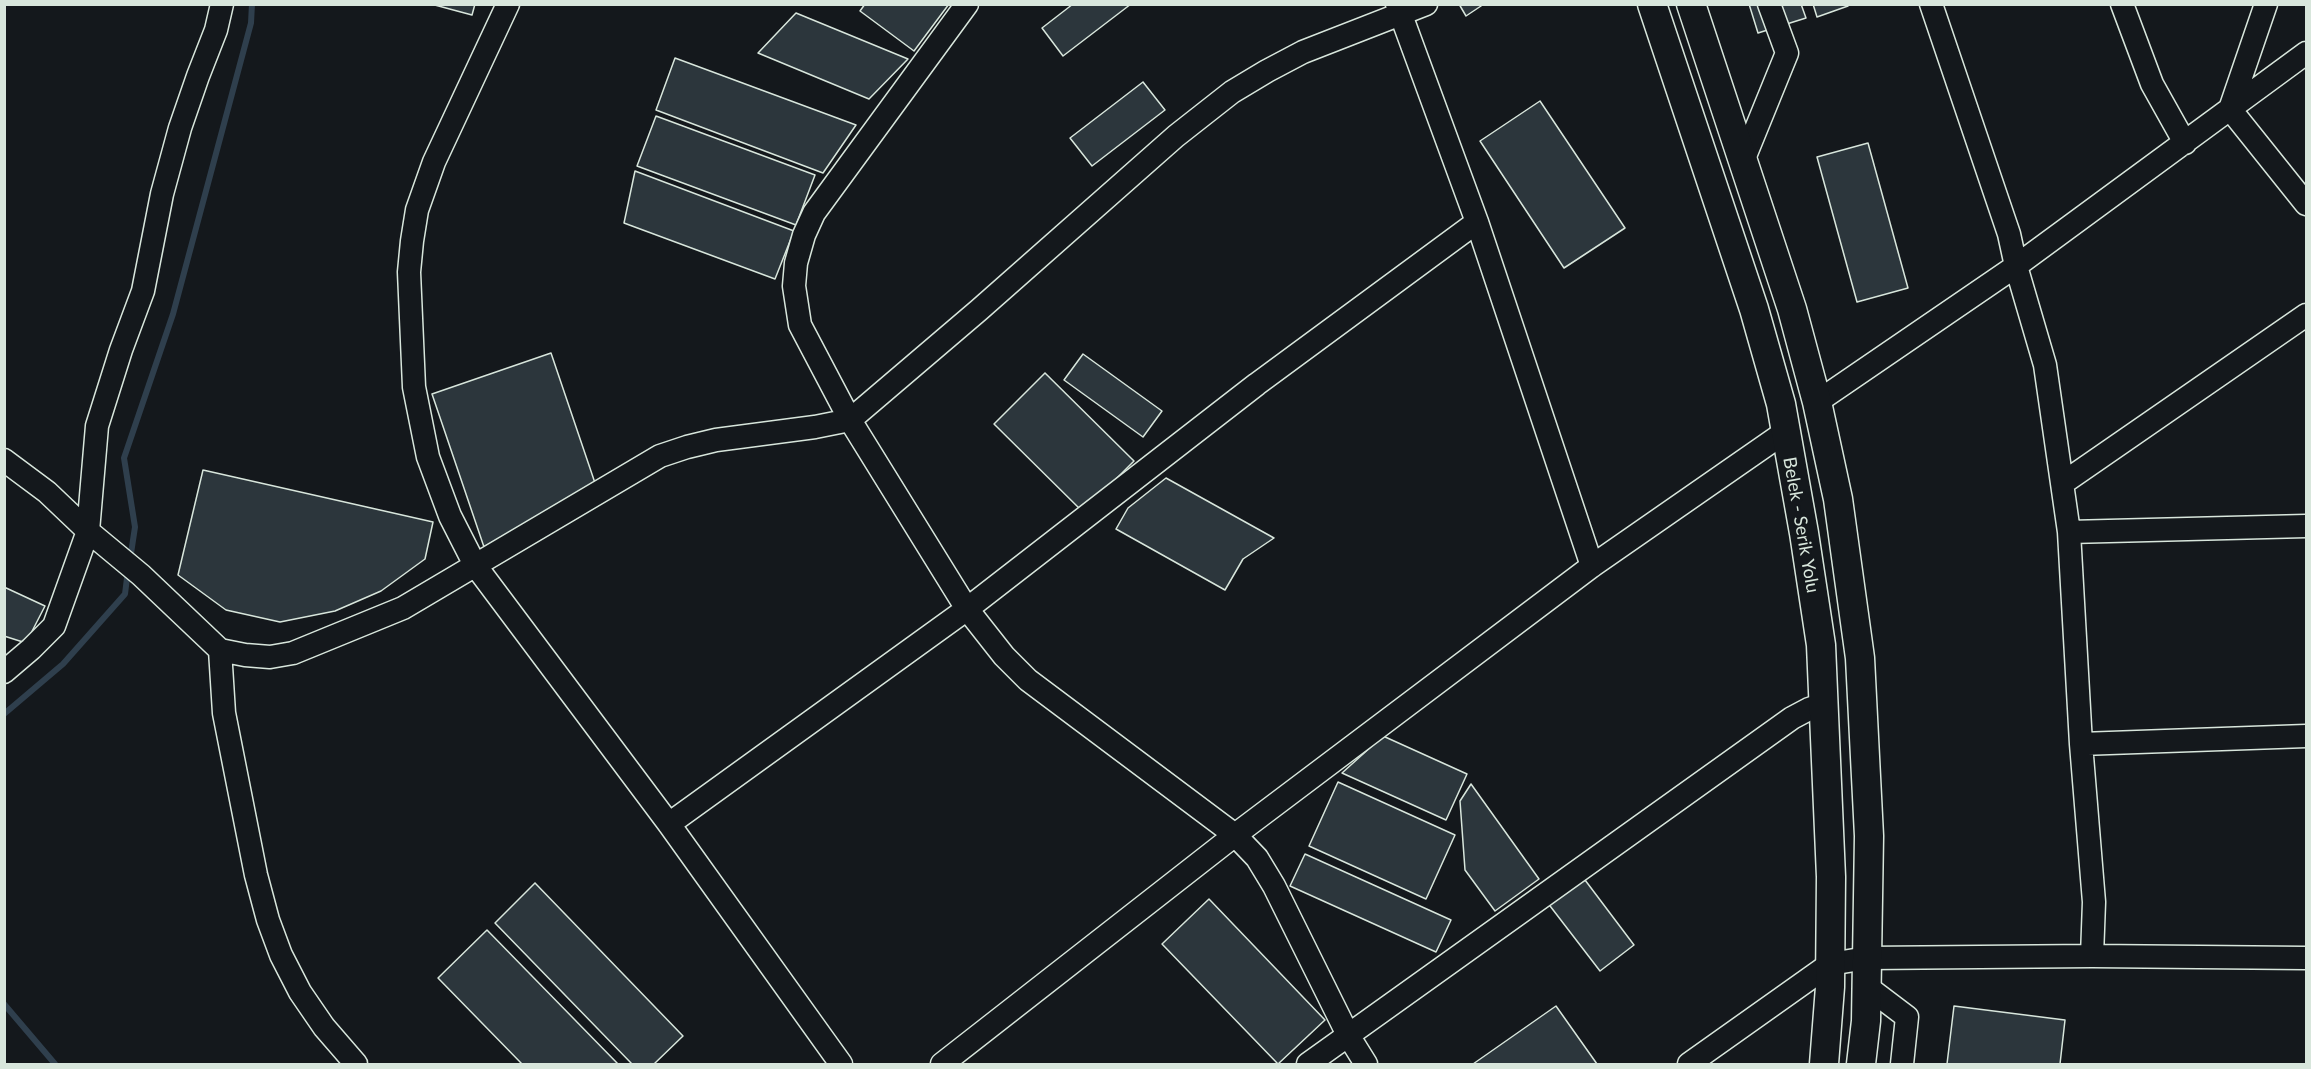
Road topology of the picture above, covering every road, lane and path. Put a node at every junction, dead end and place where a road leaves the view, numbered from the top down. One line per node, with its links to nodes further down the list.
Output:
1 (222, 4): 26 (street)
2 (508, 4): 28 (street)
3 (968, 4): 21 (street)
4 (1426, 4): 11 (street)
5 (1652, 4): 22 (main road, Belek - Serik Yolu)
6 (1691, 4): 15 (main road)
7 (1769, 4): 15 (street)
8 (1931, 4): 18 (street)
9 (2122, 4): 14 (street)
10 (2266, 4): 13 (street)
11 (1399, 9): 17 (street); 21 (street)
12 (2307, 54): 13 (street)
13 (2230, 109): 14 (street); 16 (street)
14 (2185, 143): 18 (street)
15 (1743, 161): 20 (main road)
16 (2307, 204)
17 (1477, 222): 29 (street); 30 (street)
18 (2016, 266): 20 (street); 24 (street)
19 (2307, 315): 24 (street)
20 (1817, 402): 39 (main road)
21 (850, 420): 28 (street); 30 (street)
22 (1785, 432): 29 (street); 33 (main road, Belek - Serik Yolu)
23 (4, 460): 26 (street)
24 (2063, 483): 27 (street)
25 (2307, 526): 27 (street)
26 (88, 531): 31 (street); 32 (street)
27 (2069, 532): 35 (street)
28 (475, 565): 31 (street); 36 (street)
29 (1592, 566): 37 (street)
30 (967, 609): 36 (street); 37 (street)
31 (220, 650): 44 (street)
32 (4, 672)
33 (1824, 704): 41 (main road, Belek - Serik Yolu); 43 (street)
34 (2307, 736): 35 (street)
35 (2081, 744): 38 (street)
36 (669, 824): 45 (street)
37 (1235, 835): 43 (street); 46 (street)
38 (2092, 956): 39 (street); 40 (street)
39 (1867, 958): 41 (street); 42 (main road)
40 (2307, 958)
41 (1830, 964): 49 (street); 50 (main road, Belek - Serik Yolu)
42 (1866, 986): 51 (main road); 52 (street)
43 (1348, 1035): 47 (street); 48 (street)
44 (356, 1065)
45 (841, 1065)
46 (942, 1065)
47 (1308, 1065)
48 (1366, 1065)
49 (1689, 1065)
50 (1824, 1065)
51 (1861, 1065)
52 (1902, 1065)

